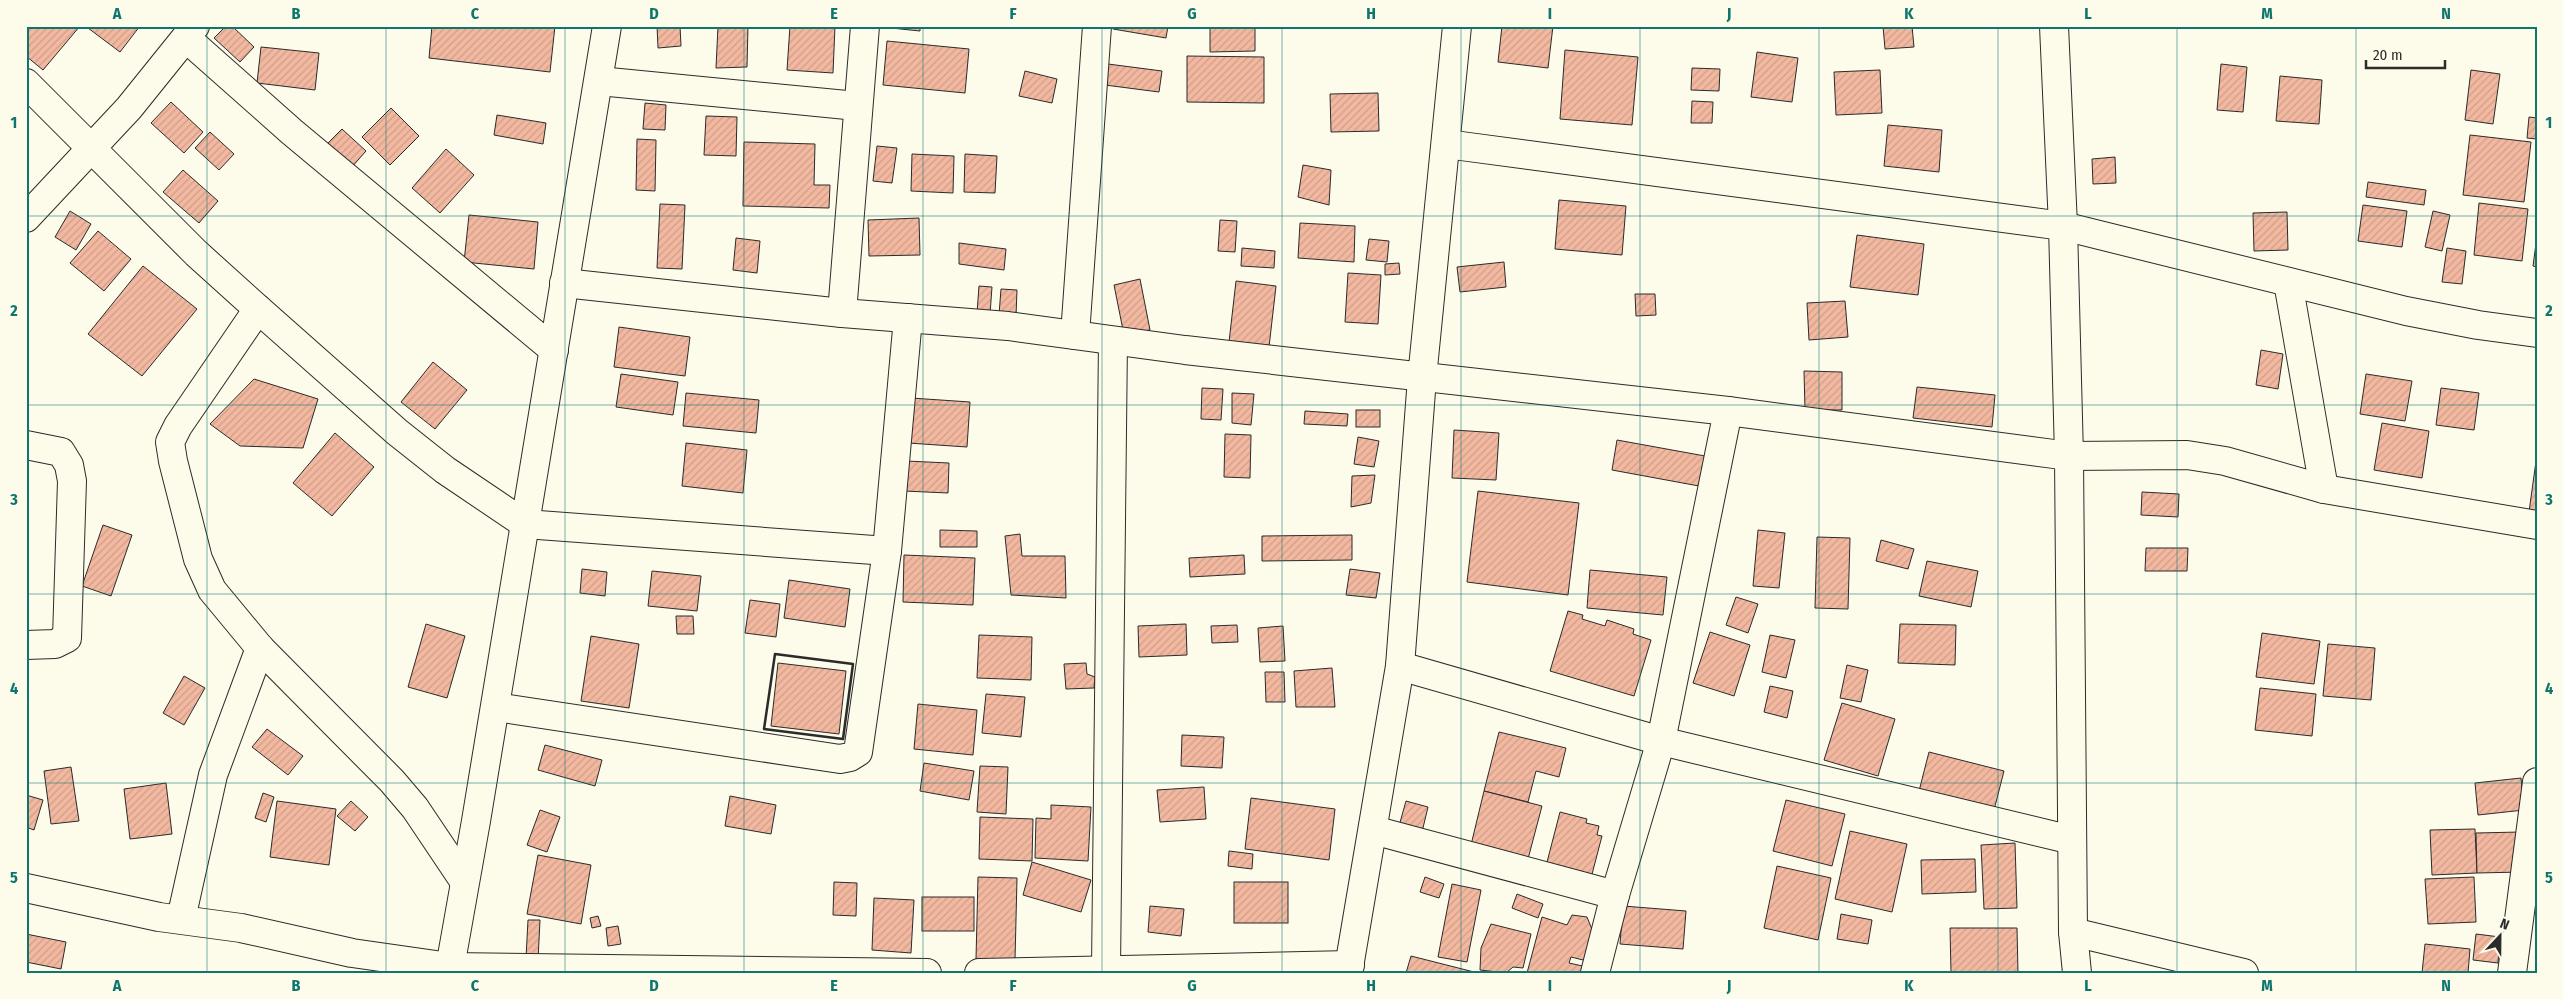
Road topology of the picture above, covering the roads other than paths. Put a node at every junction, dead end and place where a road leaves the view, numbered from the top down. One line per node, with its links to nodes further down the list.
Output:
1 (607, 26): 7 (street)
2 (865, 26): 9 (street)
3 (1097, 26): 20 (street)
4 (1457, 26): 10 (street)
5 (2054, 26): 13 (street)
6 (191, 32): 11 (street); 22 (street)
7 (599, 81): 9 (street); 15 (street)
8 (26, 83): 11 (street)
9 (857, 106): 17 (street)
10 (1446, 144): 13 (street); 23 (street)
11 (91, 148): 12 (street); 16 (street)
12 (26, 218)
13 (2063, 226): 14 (street); 26 (street)
14 (2288, 282): 19 (street); 27 (street)
15 (564, 283): 17 (street); 22 (street)
16 (258, 310): 28 (street); 32 (street)
17 (842, 313): 18 (street)
18 (908, 318): 20 (street); 30 (street)
19 (2537, 333)
20 (1075, 335): 21 (street)
21 (1113, 341): 23 (street); 45 (street)
22 (554, 350): 28 (street)
23 (1422, 378): 24 (street); 33 (street)
24 (1728, 411): 26 (street); 35 (street)
25 (26, 445): 31 (street)
26 (2069, 456): 27 (street); 38 (street)
27 (2324, 489): 29 (street)
28 (524, 524): 30 (street); 34 (street)
29 (2537, 524)
30 (887, 551): 34 (street)
31 (26, 645)
32 (260, 648): 39 (street); 42 (street)
33 (1400, 666): 35 (street); 37 (street)
34 (496, 707): 39 (street)
35 (1661, 741): 38 (street); 41 (street)
36 (2537, 782): 54 (street)
37 (1373, 830): 41 (street); 46 (street)
38 (2072, 840): 43 (street)
39 (464, 881): 47 (street)
40 (26, 888): 42 (street)
41 (1615, 895): 51 (street)
42 (181, 919): 44 (street)
43 (2073, 932): 52 (street); 53 (street)
44 (347, 963): 47 (street)
45 (1106, 969): 46 (street); 50 (street)
46 (1349, 969)
47 (449, 970): 48 (street)
48 (617, 970): 49 (street)
49 (927, 973)
50 (979, 973)
51 (1595, 973)
52 (2077, 973)
53 (2244, 973)
54 (2512, 973)

